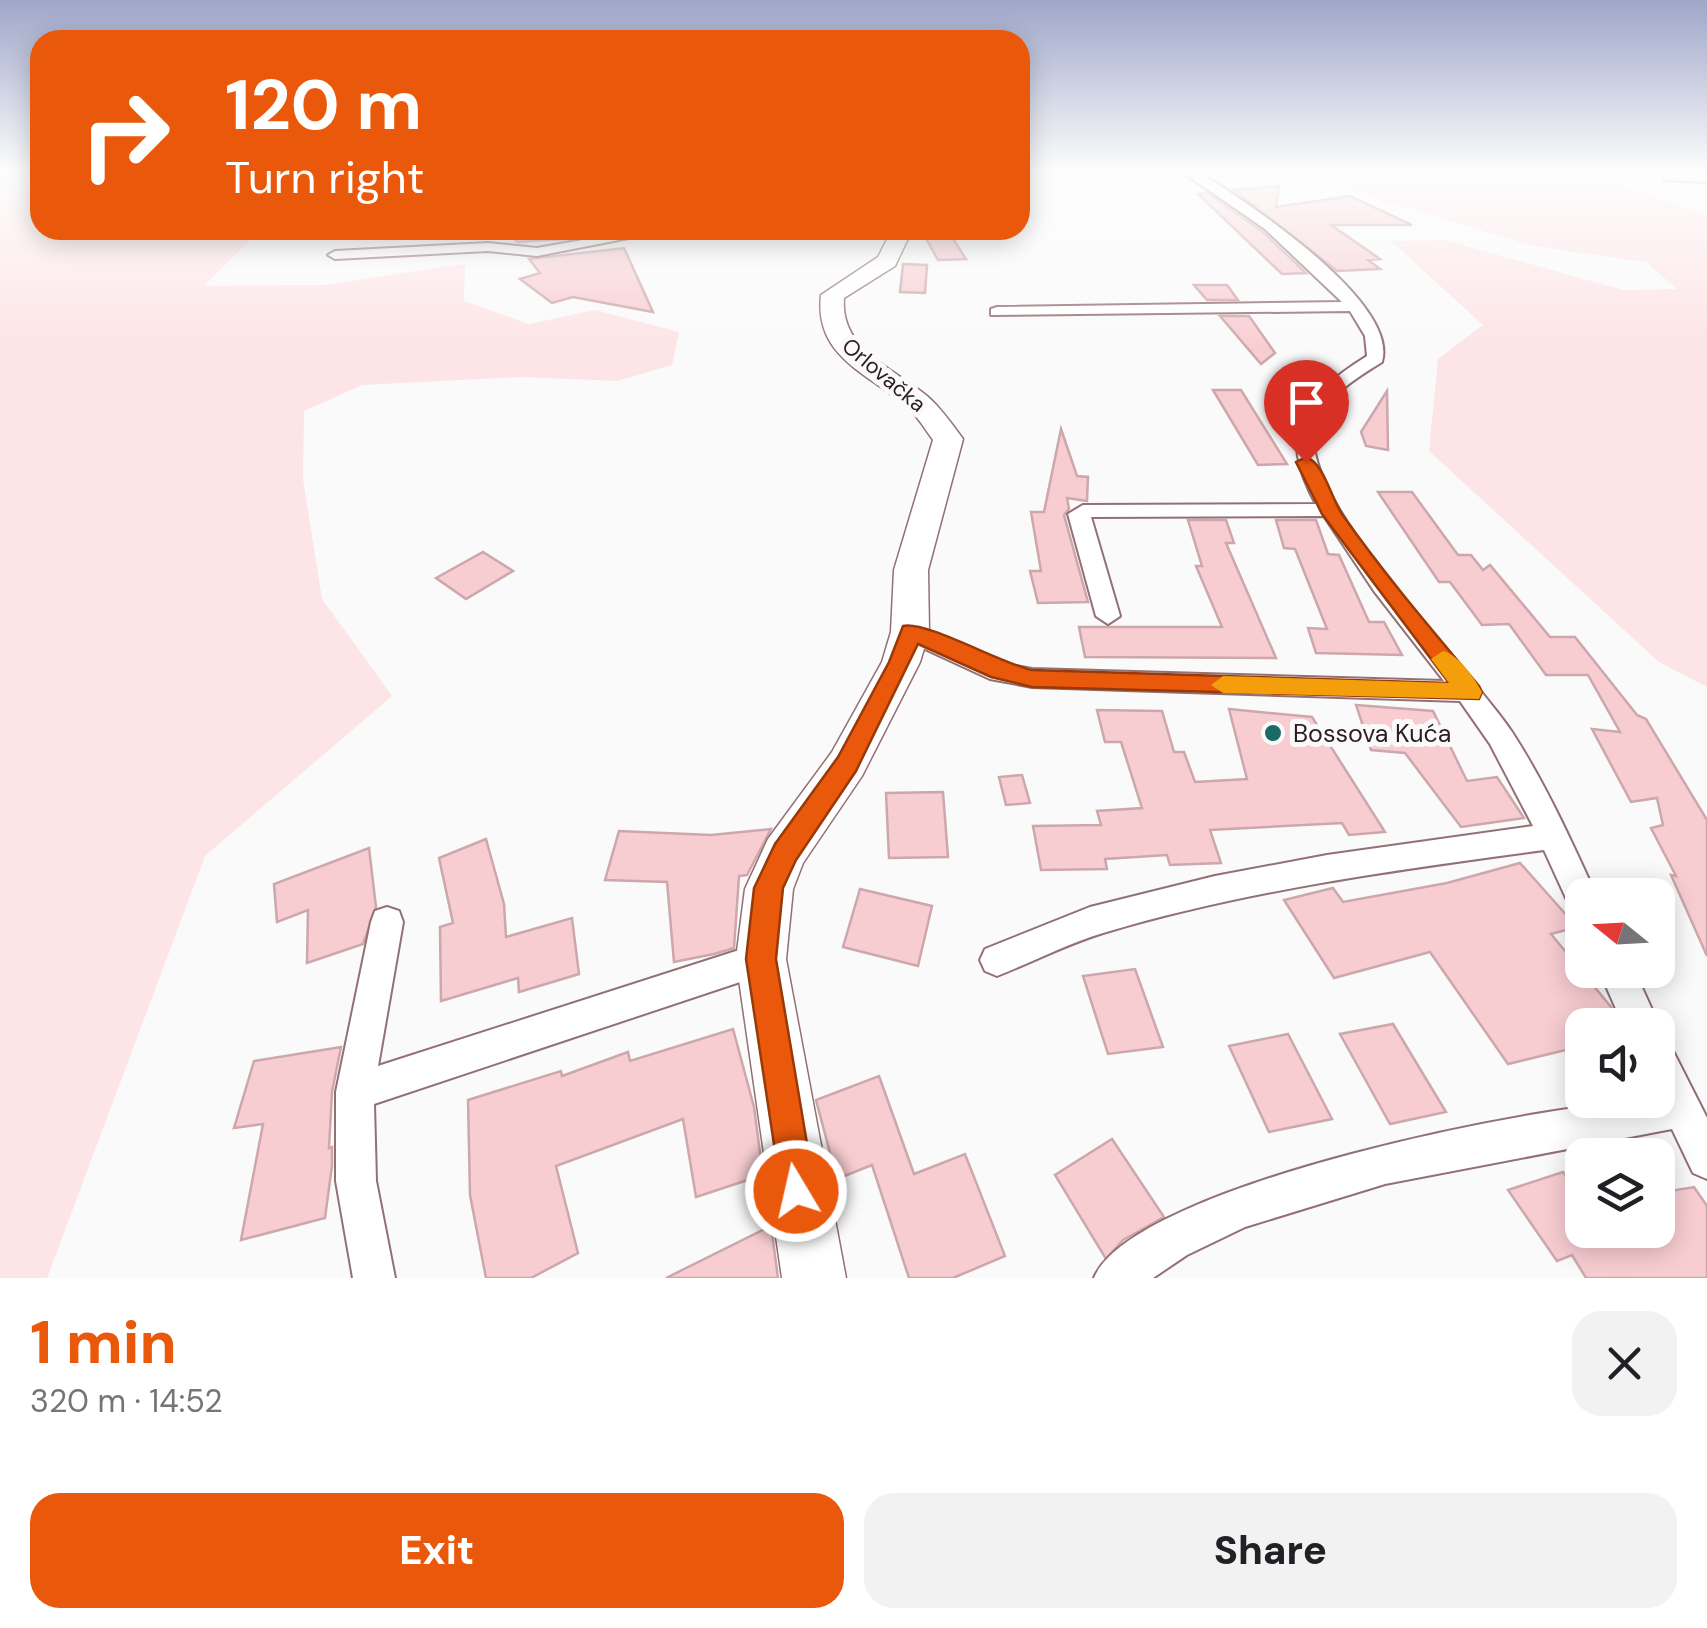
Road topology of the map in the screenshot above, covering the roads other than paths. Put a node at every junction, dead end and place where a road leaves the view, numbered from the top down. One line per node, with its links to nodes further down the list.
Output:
1 (1272, 231): 5 (street)
2 (574, 240): 4 (street)
3 (897, 240): 9 (street, Orlovačka)
4 (335, 256)
5 (1356, 306): 6 (street); 7 (street)
6 (997, 312)
7 (1329, 510): 8 (street); 10 (street)
8 (1108, 616)
9 (906, 647): 10 (street); 14 (street)
10 (1470, 692): 11 (street)
11 (1553, 836): 12 (street); 15 (street)
12 (1573, 878)
13 (387, 922): 16 (street)
14 (761, 959): 16 (street); 21 (street)
15 (997, 960)
16 (355, 1092): 20 (street)
17 (1675, 1097): 18 (street)
18 (1680, 1108): 19 (street); 22 (street)
19 (1707, 1160)
20 (374, 1278)
21 (814, 1278)
22 (1115, 1278)

